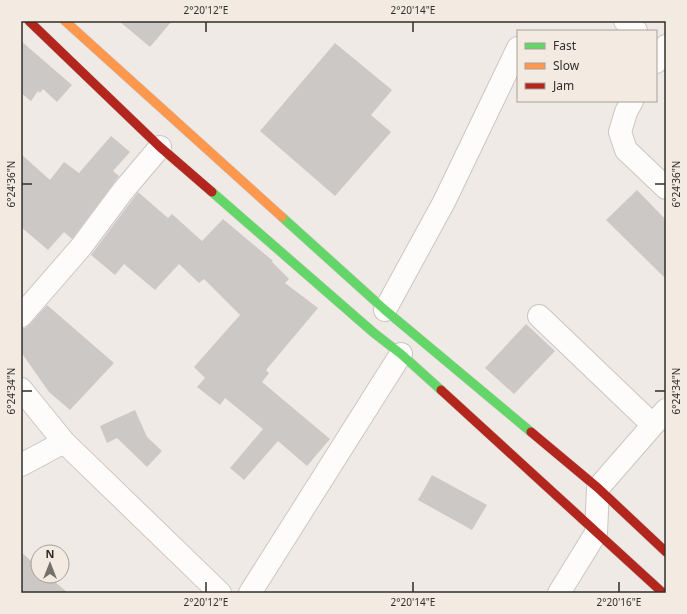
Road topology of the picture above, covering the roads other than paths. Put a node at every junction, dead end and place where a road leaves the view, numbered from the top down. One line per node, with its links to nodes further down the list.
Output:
1 (30, 21): 7 (main road)
2 (65, 21): 9 (main road)
3 (625, 21): 4 (street)
4 (635, 30)
5 (517, 50): 9 (street)
6 (631, 102): 8 (street)
7 (160, 147): 10 (street); 12 (main road)
8 (666, 188)
9 (385, 310): 17 (main road)
10 (21, 316)
11 (539, 316): 14 (street)
12 (401, 354): 18 (main road); 21 (street)
13 (21, 390): 15 (street)
14 (660, 418): 17 (street)
15 (64, 442): 16 (street); 20 (street)
16 (21, 465)
17 (598, 488): 18 (street); 19 (main road)
18 (596, 533): 22 (street); 23 (main road)
19 (666, 552)
20 (220, 593)
21 (250, 593)
22 (559, 593)
23 (663, 593)

